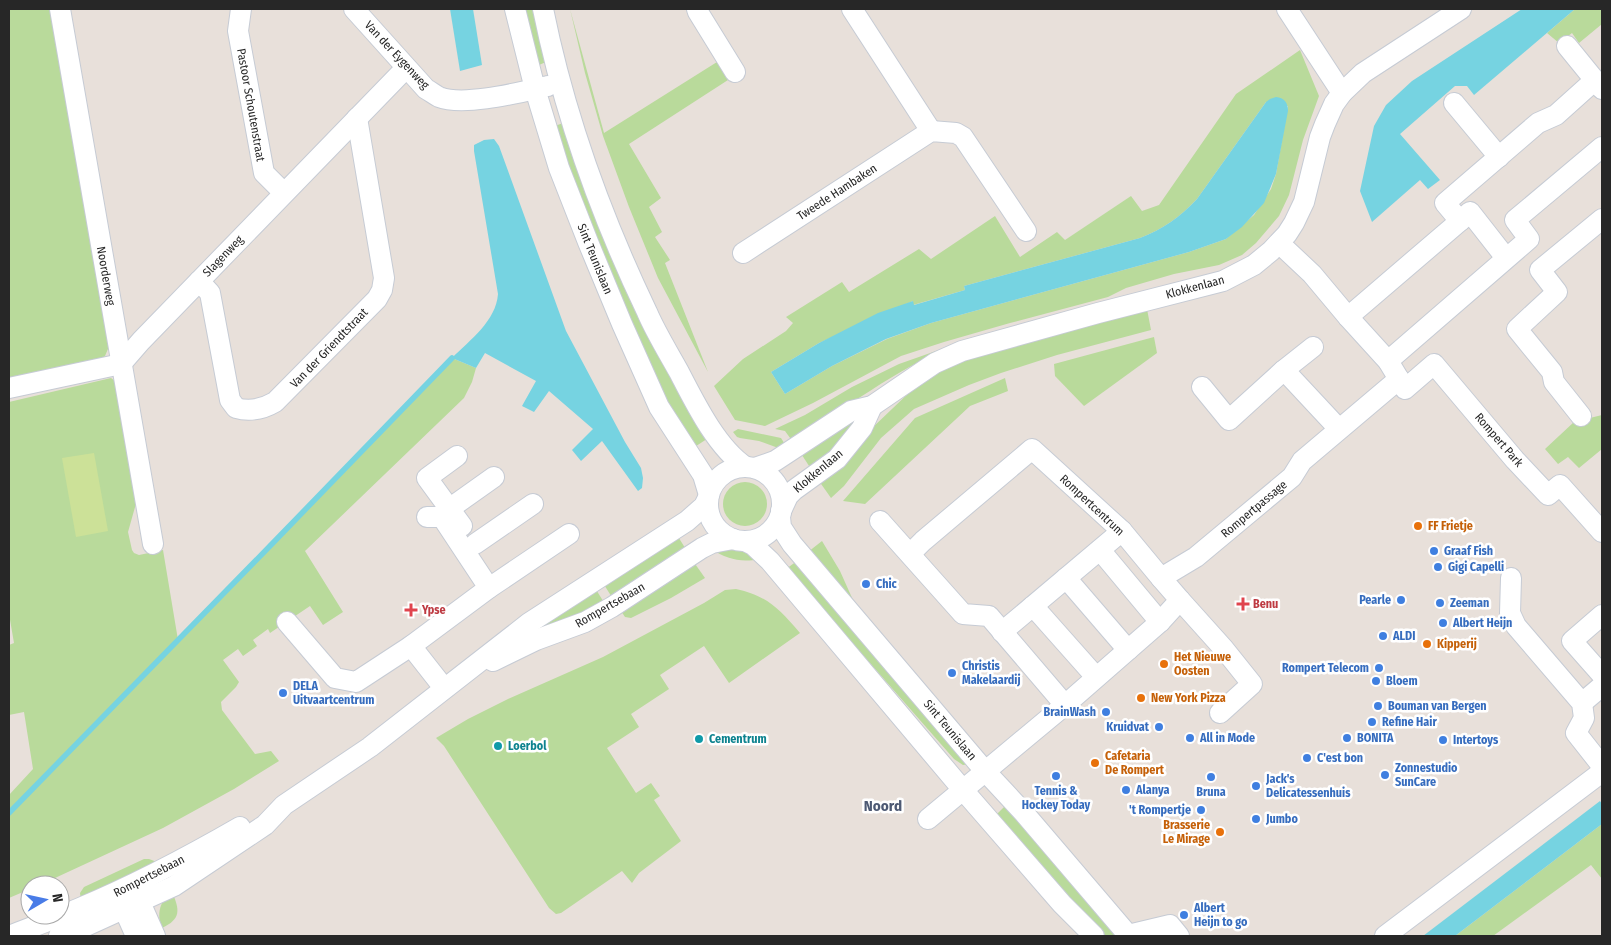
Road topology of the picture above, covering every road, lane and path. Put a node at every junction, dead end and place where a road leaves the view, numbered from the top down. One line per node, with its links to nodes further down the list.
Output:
1 (60, 9): 35 (street, Noorderweg)
2 (241, 9): 22 (street, Pastoor Schoutenstraat)
3 (354, 9): 11 (street, Van der Eygenweg)
4 (515, 9): 15 (street, Sint Teunislaan)
5 (543, 9): 13 (street, Sint Teunislaan)
6 (697, 9): 12 (street)
7 (852, 9): 19 (street)
8 (1287, 9): 16 (street)
9 (1461, 9): 16 (street, Klokkenlaan)
10 (1567, 46): 14 (street)
11 (406, 68): 15 (street, Van der Eygenweg); 18 (street, Slagenweg)
12 (735, 72)
13 (561, 83): 15 (street, Van der Eygenweg); 44 (street, Sint Teunislaan)
14 (1598, 85): 21 (street)
15 (535, 89): 46 (street, Sint Teunislaan)
16 (1342, 93): 27 (street, Klokkenlaan)
17 (1454, 103): 21 (street)
18 (357, 118): 22 (street, Slagenweg); 31 (street, Van der Griendtstraat)
19 (931, 131): 25 (street); 28 (street, Tweede Hambaken)
20 (1602, 147): 26 (street)
21 (1499, 157): 23 (street)
22 (284, 193): 31 (street, Slagenweg)
23 (1465, 217): 29 (street); 32 (street)
24 (1602, 219): 30 (street)
25 (1026, 231)
26 (1529, 239): 29 (street); 30 (street)
27 (1279, 243): 32 (street); 40 (street, Klokkenlaan)
28 (744, 253)
29 (1506, 258): 34 (street)
30 (1550, 263): 41 (street)
31 (199, 281): 35 (street, Slagenweg)
32 (1348, 317): 34 (street)
33 (1313, 347): 36 (street)
34 (1388, 361): 37 (street)
35 (121, 364): 39 (street); 56 (street, Noorderweg)
36 (1284, 370): 38 (street); 42 (street)
37 (1399, 379): 42 (street); 53 (street, Rompert Park)
38 (1202, 387)
39 (9, 388)
40 (872, 406): 44 (street, Klokkenlaan); 49 (street, Klokkenlaan)
41 (1581, 416)
42 (1339, 429): 61 (street, Rompertpassage)
43 (457, 456): 48 (street)
44 (750, 468): 46 (street); 49 (street)
45 (494, 477): 48 (street)
46 (709, 497): 55 (street); 74 (street, Rompertsebaan)
47 (533, 504): 57 (street)
48 (449, 509): 57 (street)
49 (780, 514): 55 (street); 80 (street, Sint Teunislaan)
50 (427, 517): 63 (street)
51 (880, 521): 58 (street)
52 (1122, 531): 58 (street, Rompertcentrum); 59 (street); 61 (street, Rompertcentrum)
53 (1602, 531)
54 (570, 534): 63 (street)
55 (739, 540): 74 (street, Rompertsebaan); 82 (street)
56 (153, 544)
57 (475, 544): 63 (street)
58 (916, 548): 69 (street)
59 (1100, 550): 60 (street); 68 (street)
60 (1066, 578): 65 (street); 71 (street)
61 (1161, 578): 64 (street, Rompertcentrum)
62 (1511, 578): 76 (street)
63 (495, 584): 70 (street)
64 (1180, 600): 68 (street); 78 (street, Rompertcentrum)
65 (1032, 606): 69 (street); 73 (street)
66 (1602, 614): 72 (street)
67 (287, 622): 70 (street)
68 (1160, 622): 71 (street)
69 (1002, 632): 77 (street)
70 (411, 646): 74 (street)
71 (1128, 650): 73 (street)
72 (1602, 675)
73 (1096, 677): 77 (street)
74 (450, 684): 83 (street, Rompertsebaan)
75 (1602, 686): 76 (street)
76 (1582, 703): 79 (street)
77 (1065, 705): 80 (street)
78 (1220, 713)
79 (1602, 766)
80 (985, 771): 82 (street); 88 (street, Sint Teunislaan)
81 (1602, 772): 94 (street)
82 (963, 790): 84 (street); 93 (street)
83 (284, 805): 85 (street, Rompertsebaan); 86 (street, Rompertsebaan)
84 (928, 820)
85 (123, 889): 86 (street); 89 (street, Rompertsebaan)
86 (132, 906): 90 (street, Rompertsebaan); 91 (street); 92 (street)
87 (1174, 931): 88 (street)
88 (1129, 935)
89 (9, 936)
90 (59, 936)
91 (136, 936)
92 (155, 936)
93 (1094, 936)
94 (1385, 936)

